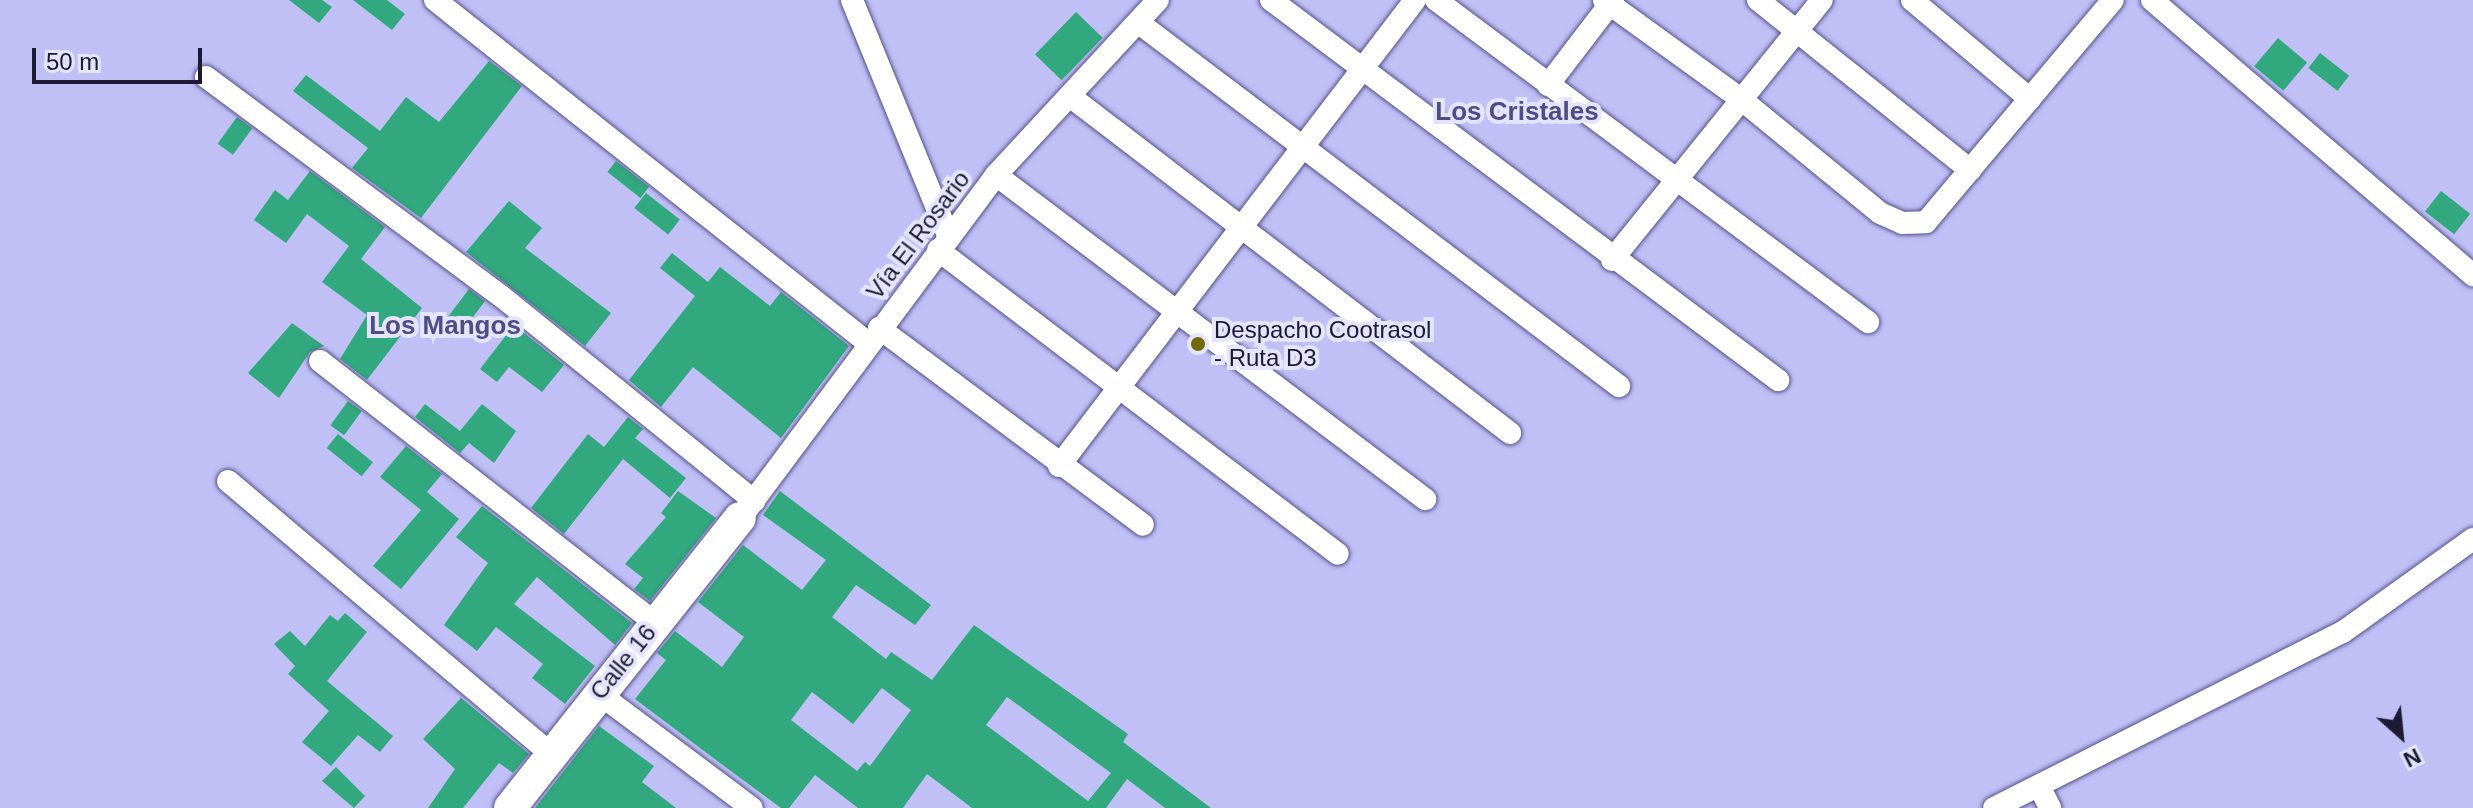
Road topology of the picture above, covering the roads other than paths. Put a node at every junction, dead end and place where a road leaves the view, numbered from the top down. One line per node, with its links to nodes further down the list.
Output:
1 (435, 0): 31 (street)
2 (852, 0): 26 (street)
3 (1158, 0): 13 (street, Vía El Rosario)
4 (1271, 0): 15 (street)
5 (1415, 0): 15 (street)
6 (1436, 0): 17 (street)
7 (1758, 0): 14 (street)
8 (1822, 0): 14 (street)
9 (1912, 0): 19 (street)
10 (2113, 0): 19 (street)
11 (2152, 0): 28 (street)
12 (1609, 1): 17 (street); 20 (street)
13 (1139, 23): 18 (street, Vía El Rosario); 21 (street)
14 (1797, 31): 20 (street); 22 (street)
15 (1362, 69): 21 (street); 27 (street)
16 (206, 77): 40 (street)
17 (1548, 85): 24 (street)
18 (1071, 97): 23 (street, Vía El Rosario); 25 (street)
19 (2030, 99): 22 (street)
20 (1742, 100): 22 (street); 24 (street)
21 (1300, 146): 25 (street); 34 (street)
22 (1970, 170)
23 (996, 175): 26 (street, Vía El Rosario); 29 (street)
24 (1675, 182): 27 (street); 30 (street)
25 (1241, 228): 29 (street); 36 (street)
26 (943, 242): 31 (street, Vía El Rosario); 35 (street)
27 (1612, 260): 33 (street)
28 (2473, 275)
29 (1177, 313): 35 (street); 39 (street)
30 (1868, 322)
31 (874, 336): 37 (street); 40 (street, Vía El Rosario)
32 (320, 361): 44 (street)
33 (1778, 380)
34 (1619, 386)
35 (1117, 390): 37 (street); 43 (street)
36 (1510, 433)
37 (1059, 466): 41 (street)
38 (228, 481): 46 (street)
39 (1425, 499)
40 (747, 509): 44 (street, Calle 16)
41 (1143, 525)
42 (2473, 539): 47 (street)
43 (1338, 554)
44 (655, 623): 45 (street, Calle 16)
45 (598, 693): 46 (street, Calle 16); 49 (street)
46 (551, 754): 48 (street, Calle 16)
47 (2039, 786): 50 (street); 51 (street)
48 (510, 808)
49 (752, 808)
50 (1994, 808)
51 (2050, 808)

